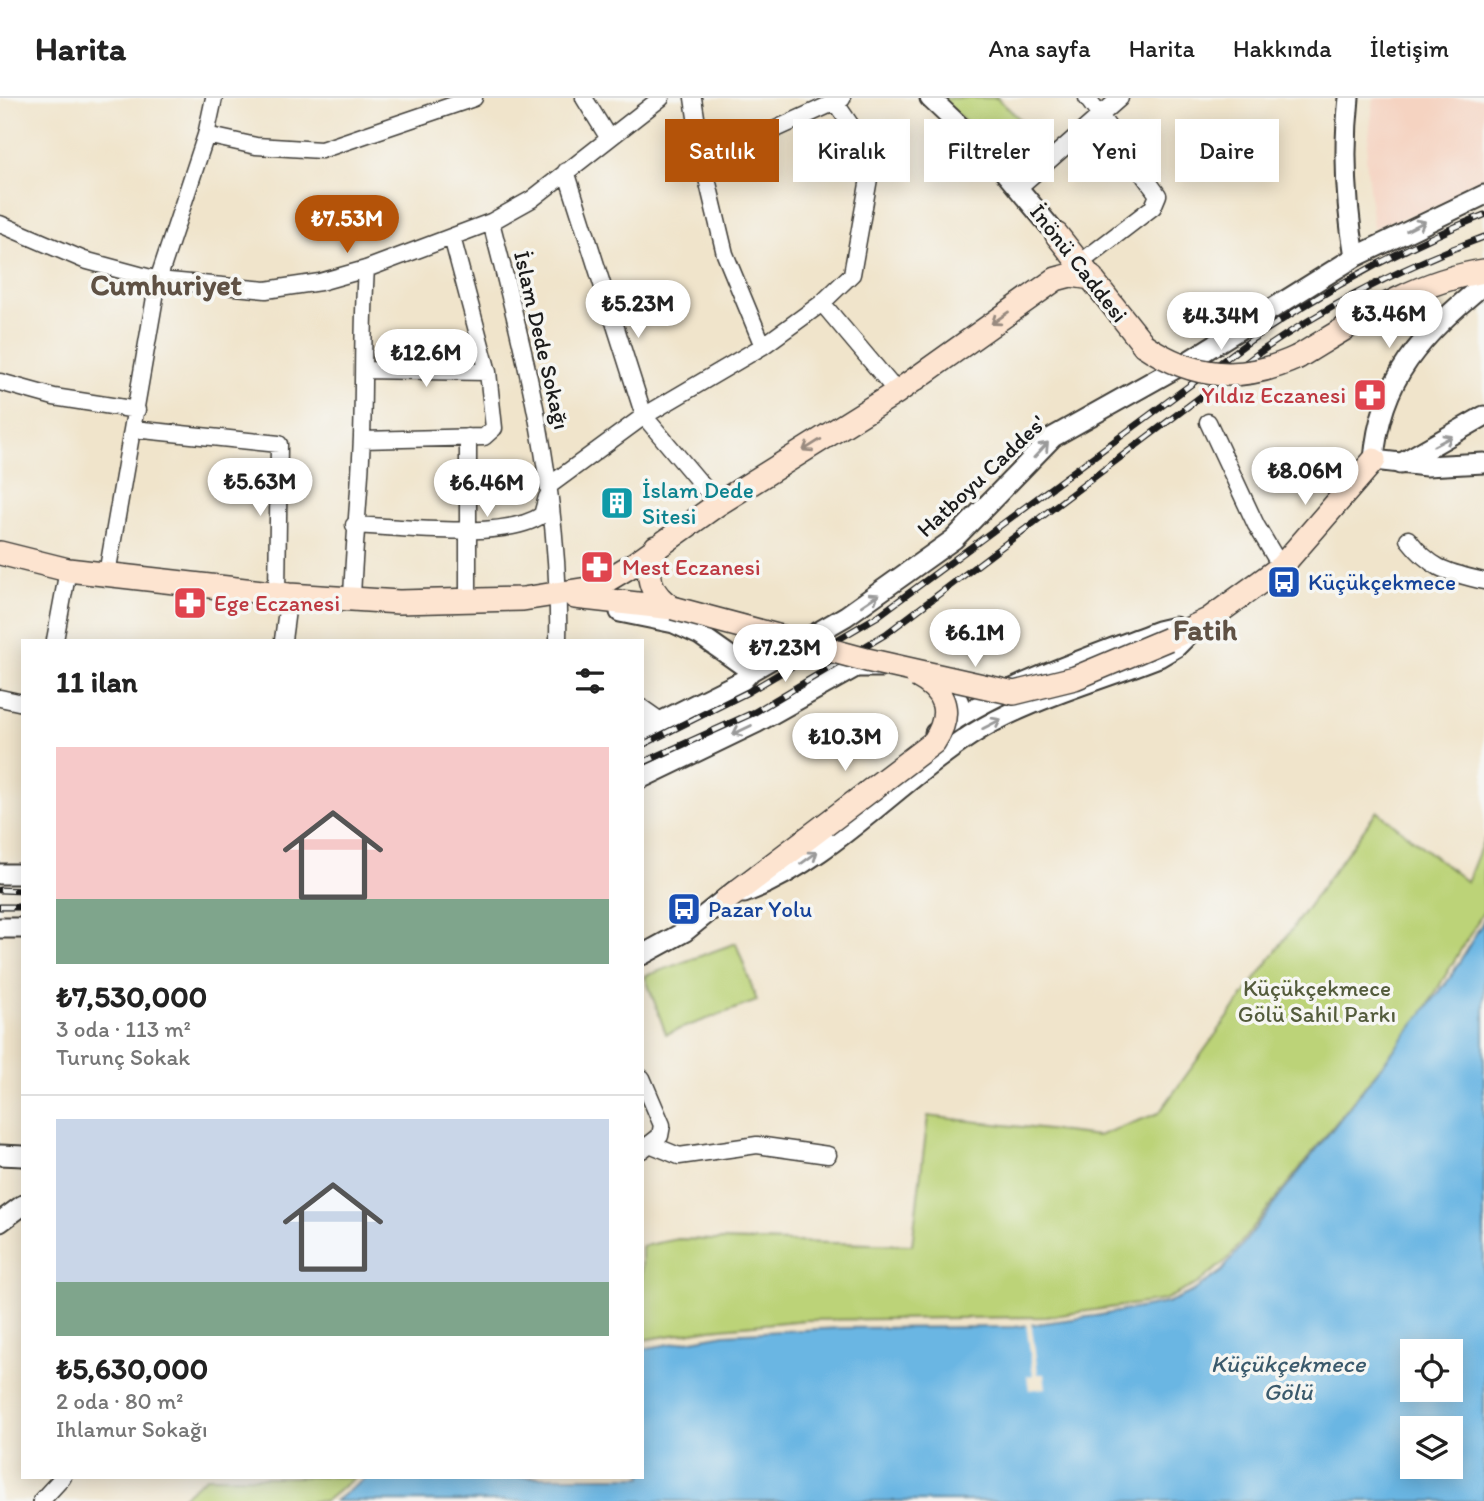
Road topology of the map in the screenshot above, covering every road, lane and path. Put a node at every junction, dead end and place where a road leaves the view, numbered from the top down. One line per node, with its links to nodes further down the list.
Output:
1 (474, 98): 14 (street)
2 (584, 98): 15 (street)
3 (661, 98): 15 (street)
4 (693, 98): 12 (street)
5 (930, 98): 18 (street, İnönü Caddesi)
6 (1087, 98): 11 (street)
7 (1120, 98): 11 (street)
8 (1349, 98): 24 (street)
9 (211, 99): 14 (street)
10 (840, 100): 13 (street); 31 (street)
11 (1100, 116): 18 (street); 26 (street)
12 (696, 119)
13 (779, 128)
14 (206, 135): 29 (street)
15 (608, 137): 16 (street)
16 (566, 172): 20 (street); 38 (street)
17 (708, 182): 32 (street)
18 (1019, 187): 22 (street, İnönü Caddesi)
19 (1484, 195): 24 (street, Hatboyu Caddes', one-way to 19)
20 (491, 222): 23 (street); 47 (street, İslam Dede Sokağı)
21 (0, 224): 29 (street)
22 (1057, 235): 26 (main road, İnönü Caddesi); 28 (main road)
23 (452, 237): 25 (street); 34 (street)
24 (1355, 257): 69 (street, Hatboyu Caddes', one-way to 24)
25 (366, 269): 29 (street); 33 (street)
26 (1086, 270): 27 (main road, İnönü Caddesi, bridge); 28 (main road)
27 (1484, 271)
28 (1056, 279): 36 (main road, one-way to 36)
29 (158, 280): 37 (street)
30 (1484, 284): 44 (street)
31 (822, 303): 32 (street); 36 (street)
32 (763, 346): 38 (street)
33 (364, 370): 34 (street); 43 (street)
34 (488, 373): 42 (street)
35 (0, 382): 37 (street)
36 (897, 392): 48 (main road, one-way to 48)
37 (137, 410): 41 (street)
38 (645, 416): 47 (street); 48 (street)
39 (1484, 416): 46 (street, one-way to 39)
40 (1208, 422): 54 (street)
41 (133, 429): 56 (street); 59 (street)
42 (468, 437): 43 (street); 50 (street)
43 (362, 440): 49 (street)
44 (1374, 460): 46 (street); 54 (main road)
45 (1484, 463): 46 (street)
46 (1400, 464)
47 (550, 485): 50 (street); 58 (street, İslam Dede Sokağı)
48 (719, 504): 52 (main road)
49 (354, 525): 50 (street); 60 (street)
50 (468, 531): 62 (street)
51 (1408, 539): 57 (street)
52 (656, 547): 58 (main road); 63 (main road)
53 (0, 553): 55 (main road)
54 (1281, 567): 64 (main road)
55 (68, 570): 56 (main road); 65 (street)
56 (107, 574): 59 (main road)
57 (1484, 581)
58 (559, 593): 61 (main road); 62 (main road); 67 (street, İslam Dede Sokağı)
59 (283, 594): 60 (main road); 66 (street)
60 (352, 598): 62 (main road)
61 (583, 599): 63 (main road); 69 (street)
62 (468, 600)
63 (673, 607): 68 (main road, bridge)
64 (1193, 629): 68 (main road, bridge); 71 (street); 81 (street, one-way to 64)
65 (55, 639)
66 (283, 639)
67 (558, 639)
68 (905, 670): 81 (main road, bridge)
69 (751, 671): 76 (street, Hatboyu Caddes')
70 (939, 680): 71 (street); 75 (street); 78 (street, one-way to 78)
71 (1000, 696): 75 (street)
72 (0, 698): 73 (street)
73 (21, 703)
74 (644, 709): 76 (street)
75 (955, 720): 81 (street)
76 (662, 722): 77 (street, Hatboyu Caddes')
77 (644, 730)
78 (644, 777)
79 (0, 874): 80 (street)
80 (21, 874)
81 (726, 900): 84 (street)
82 (0, 928): 83 (street)
83 (21, 928)
84 (644, 954)
85 (644, 1083): 86 (street)
86 (647, 1147): 87 (street)
87 (828, 1155)
88 (0, 1156): 89 (street)
89 (21, 1156)
90 (21, 1206): 91 (street)
91 (0, 1222)
92 (61, 1479): 93 (street)
93 (41, 1501)

